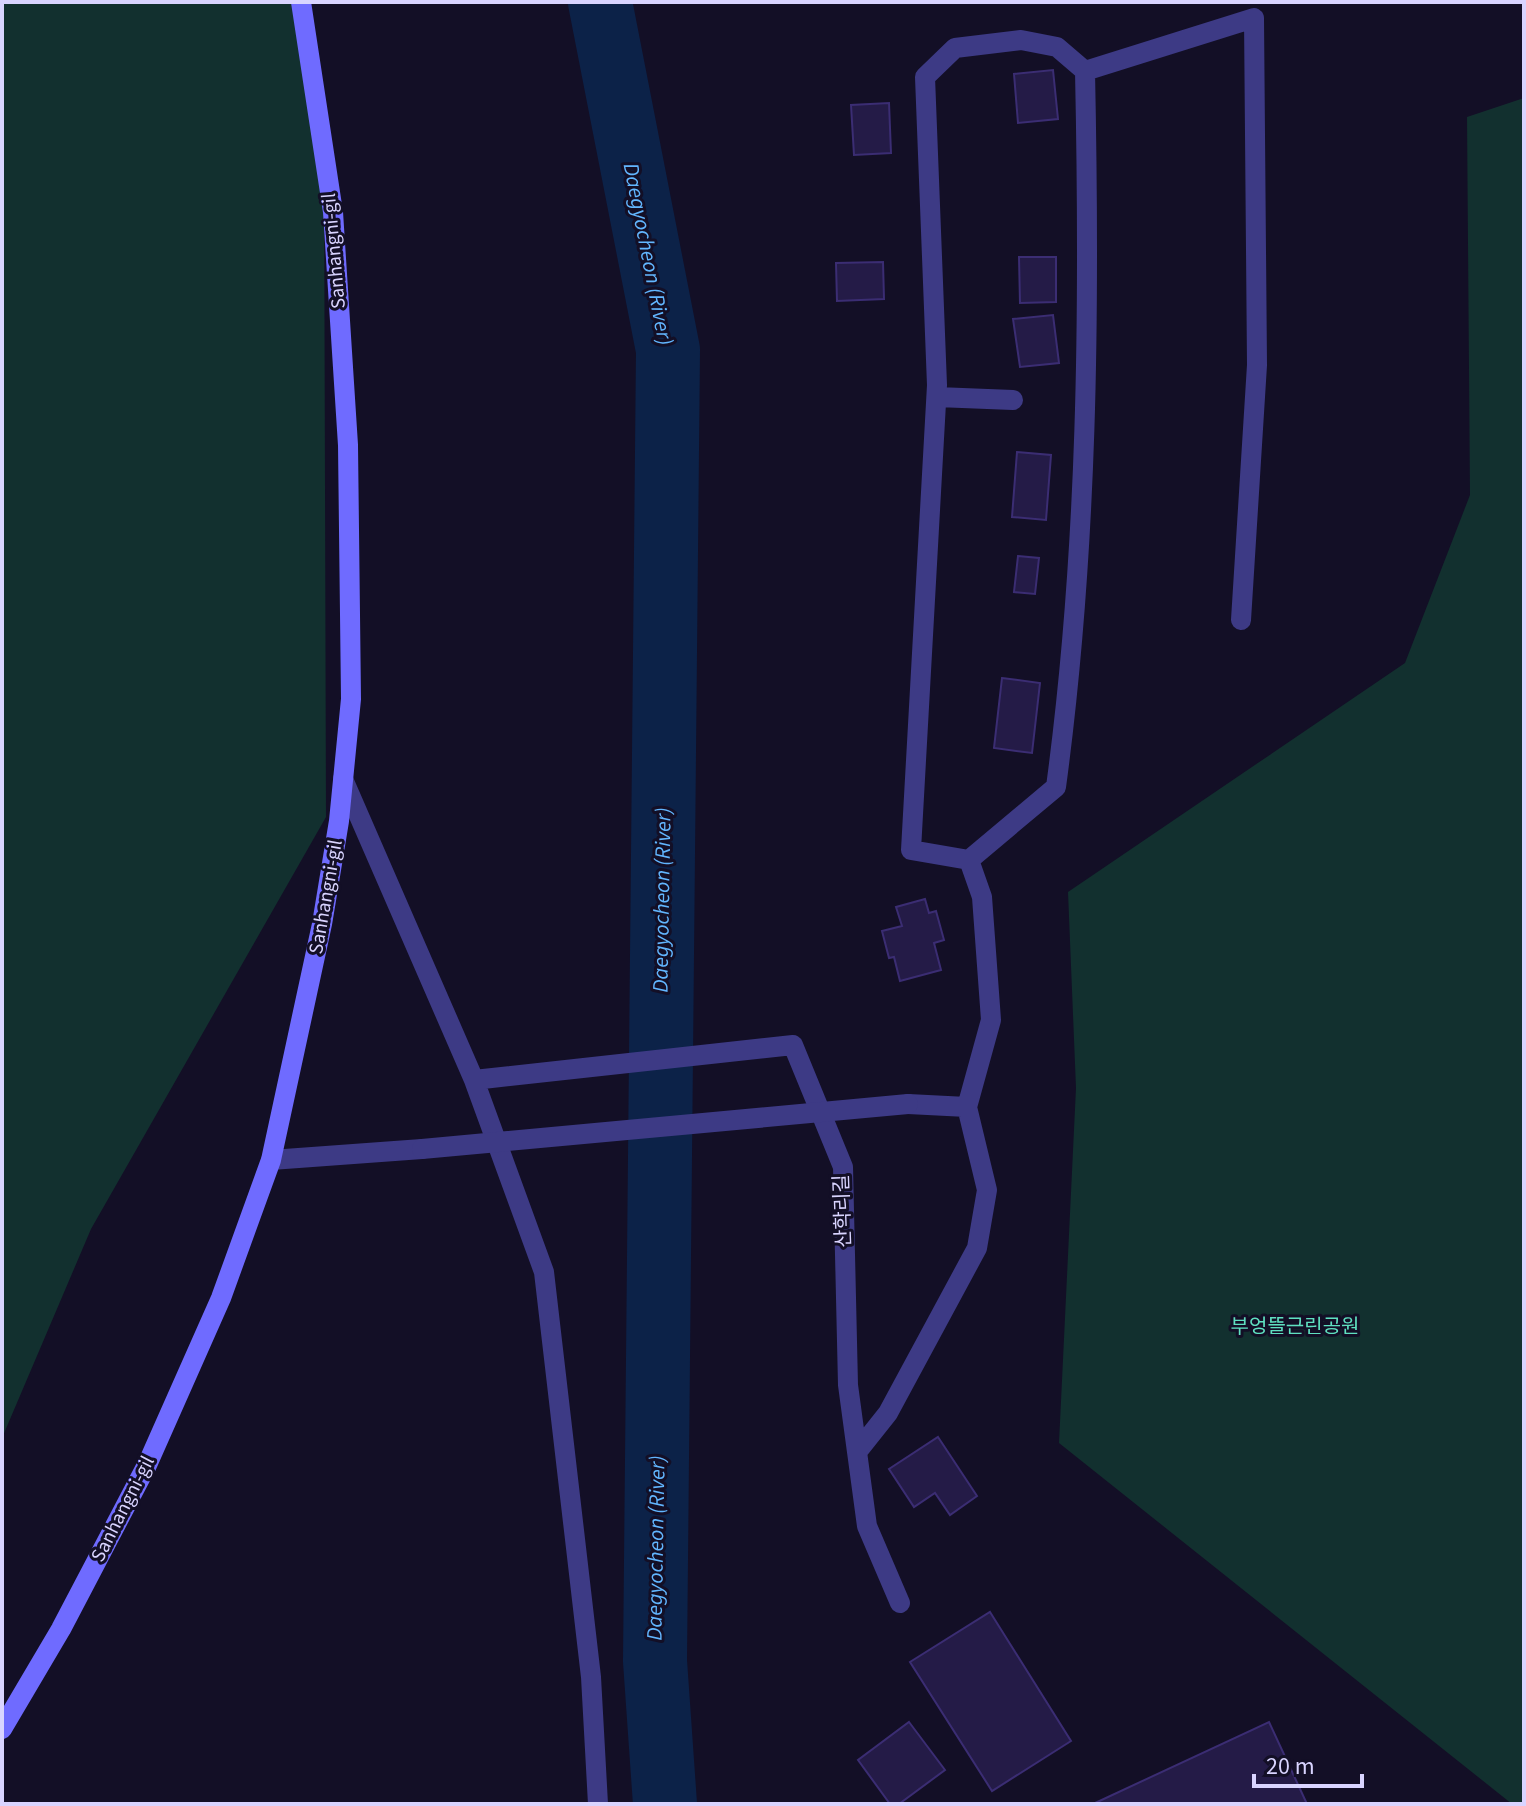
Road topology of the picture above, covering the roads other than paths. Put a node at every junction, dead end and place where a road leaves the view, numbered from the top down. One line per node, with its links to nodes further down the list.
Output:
1 (301, 2): 6 (main road, Sanhangni-gil)
2 (1085, 71): 3 (street); 5 (street); 7 (street)
3 (937, 397): 4 (street); 7 (street)
4 (1013, 400)
5 (1241, 620)
6 (343, 779): 8 (street); 10 (main road, Sanhangni-gil)
7 (969, 860): 9 (street)
8 (474, 1080): 11 (street, 산학리길); 14 (street)
9 (967, 1107): 10 (street, bridge); 11 (street)
10 (271, 1160): 13 (main road, Sanhangni-gil)
11 (857, 1452): 12 (street, 산학리길)
12 (900, 1603)
13 (2, 1729)
14 (598, 1804)

